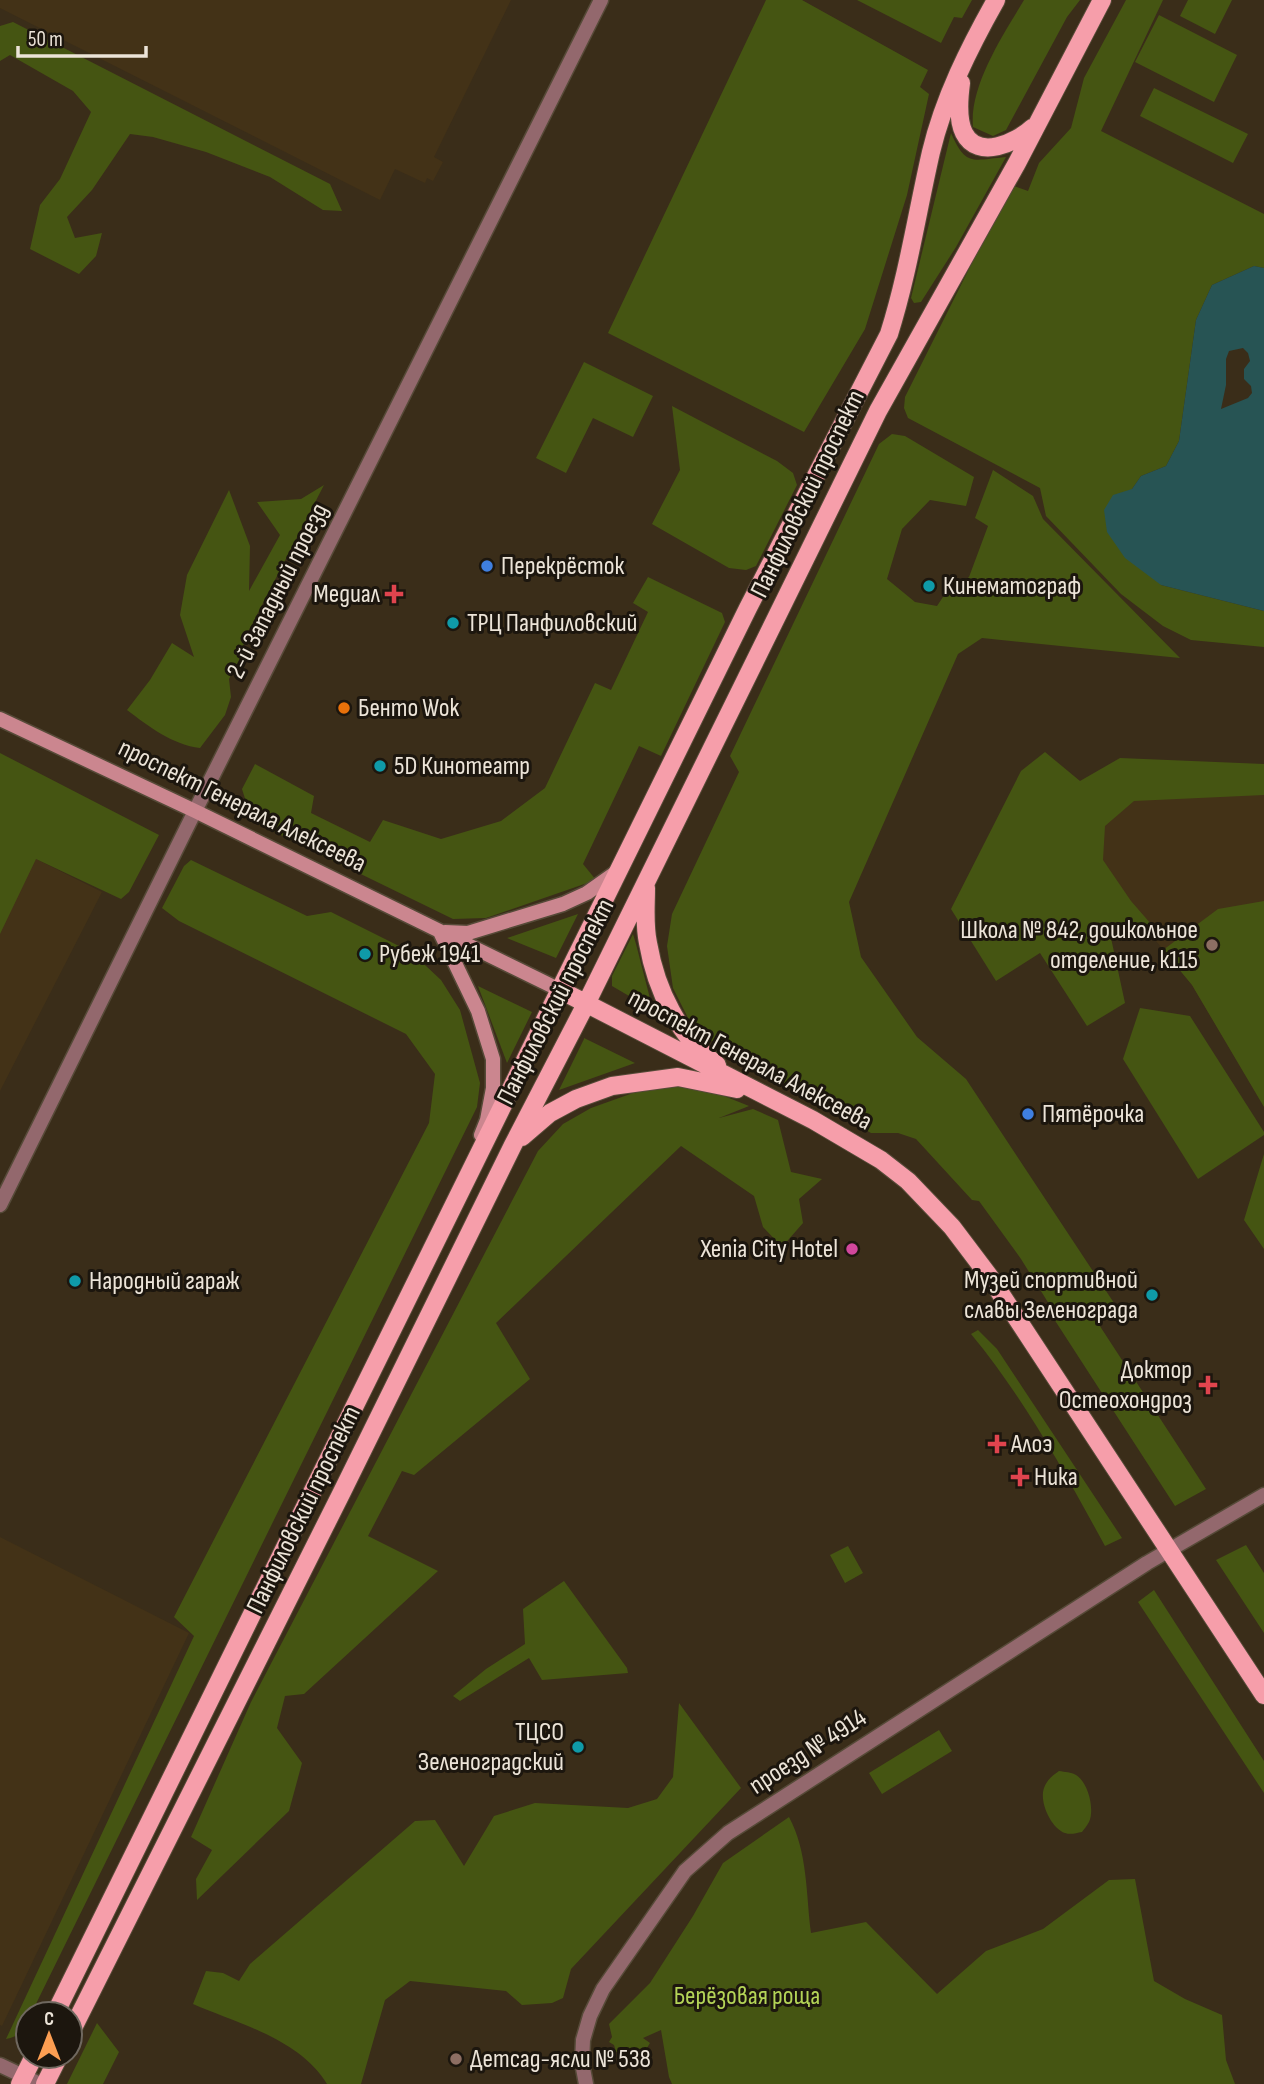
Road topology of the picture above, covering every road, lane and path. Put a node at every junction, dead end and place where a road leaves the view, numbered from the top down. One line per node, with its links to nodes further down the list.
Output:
1 (601, 0): 7 (street, 2-й Западный проезд)
2 (996, 0): 4 (main road, Панфиловский проспект)
3 (1102, 0): 5 (main road, Панфиловский проспект)
4 (965, 58): 5 (main road); 8 (main road, Панфиловский проспект)
5 (1038, 123): 9 (main road, Панфиловский проспект)
6 (0, 719): 7 (main road, проспект Генерала Алексеева)
7 (195, 811): 10 (main road, проспект Генерала Алексеева); 15 (street, 2-й Западный проезд)
8 (619, 870): 10 (main road); 11 (main road, Панфиловский проспект)
9 (647, 882): 12 (main road, Панфиловский проспект); 13 (main road)
10 (440, 932): 11 (main road, проспект Генерала Алексеева); 16 (main road)
11 (560, 990): 12 (main road, проспект Генерала Алексеева); 16 (main road, Панфиловский проспект)
12 (586, 1004): 13 (main road, проспект Генерала Алексеева); 14 (main road, Панфиловский проспект)
13 (757, 1093): 14 (main road); 18 (main road, проспект Генерала Алексеева)
14 (513, 1145): 21 (main road, Панфиловский проспект)
15 (0, 1205)
16 (453, 1206): 20 (main road, Панфиловский проспект)
17 (1264, 1495): 18 (street, проезд № 4914)
18 (1168, 1551): 19 (main road, проспект Генерала Алексеева); 25 (street, проезд № 4914)
19 (1264, 1695)
20 (62, 2000)
21 (84, 2006)
22 (0, 2065): 23 (street)
23 (22, 2080): 24 (street)
24 (42, 2084)
25 (586, 2084)

